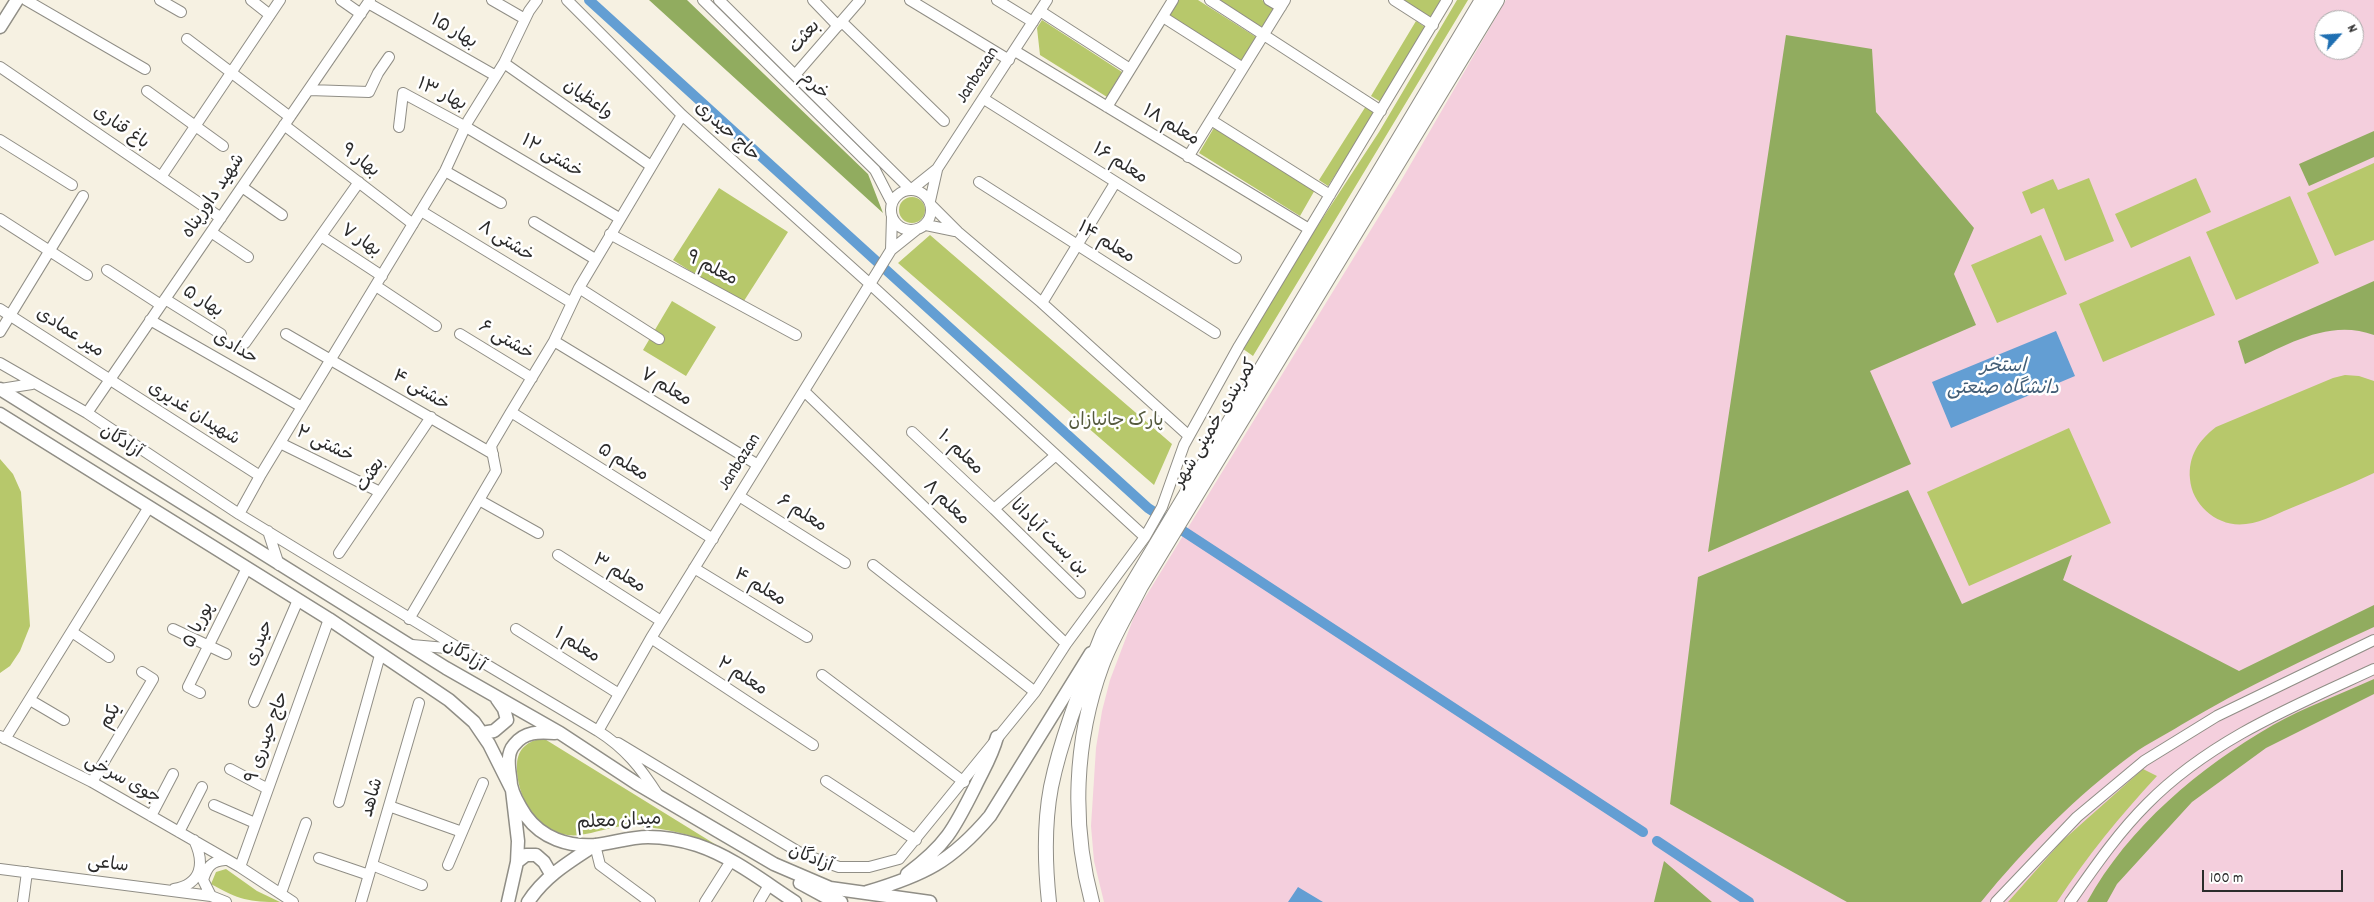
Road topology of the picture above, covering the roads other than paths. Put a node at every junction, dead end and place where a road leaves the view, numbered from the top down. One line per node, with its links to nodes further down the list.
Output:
1 (17, 0): 35 (main road)
2 (26, 0): 44 (street)
3 (160, 0): 27 (street)
4 (251, 0): 29 (street)
5 (280, 0): 29 (street)
6 (341, 0): 28 (street)
7 (492, 0): 31 (street)
8 (537, 0): 31 (street)
9 (567, 0): 53 (street, حاج حیدری)
10 (703, 0): 66 (street, خرم)
11 (720, 0): 46 (street, خرم)
12 (813, 0): 33 (street)
13 (860, 0): 33 (street, بعثت)
14 (910, 0): 38 (street, معلم ۱۸)
15 (997, 0): 32 (street)
16 (1047, 0): 26 (street, Janbazan)
17 (1173, 0): 30 (street)
18 (1210, 0): 36 (street)
19 (1269, 0): 25 (street)
20 (1394, 0): 34 (street)
21 (1447, 0): 34 (street)
22 (1482, 0): 141 (highway, کمربندی خمینی شهر)
23 (1497, 0): 141 (highway, کمربندی خمینی شهر)
24 (369, 2): 28 (street, شهید داورپناه); 47 (street, بهار ۱۵)
25 (1283, 4): 36 (street)
26 (1040, 11): 32 (street, Janbazan); 43 (street)
27 (181, 12)
28 (361, 14): 48 (street, شهید داورپناه)
29 (270, 15): 45 (street)
30 (1163, 17): 42 (street); 43 (street)
31 (525, 19): 40 (street)
32 (1033, 22): 38 (street, Janbazan)
33 (840, 23): 46 (street, بعثت); 56 (street)
34 (1433, 25): 52 (street)
35 (0, 27)
36 (1264, 34): 42 (street); 52 (street)
37 (187, 39): 45 (street, بهار ۹)
38 (1012, 55): 50 (street, Janbazan); 51 (street, معلم ۱۸)
39 (389, 57): 48 (street)
40 (504, 63): 47 (street); 64 (street, واعظیان)
41 (0, 68): 68 (street, باغ قناری)
42 (1243, 68): 54 (street)
43 (1130, 69): 51 (street)
44 (145, 70)
45 (231, 72): 55 (street, بهار ۹); 57 (street)
46 (796, 74): 63 (street, خرم)
47 (496, 76): 58 (street)
48 (309, 90): 55 (street, شهید داورپناه)
49 (147, 91): 57 (street)
50 (984, 99): 65 (street, Janbazan); 71 (street, معلم ۱۶)
51 (1107, 107): 62 (street, معلم ۱۸)
52 (1381, 111): 75 (street)
53 (682, 115): 64 (street); 104 (street, حاج حیدری)
54 (1211, 120): 62 (street); 75 (street)
55 (287, 121): 69 (street, بهار ۹); 73 (street, شهید داورپناه)
56 (944, 121)
57 (195, 126): 61 (street); 68 (street)
58 (466, 126): 59 (street, بهار ۱۳); 67 (street); 84 (street, خشتی ۱۲)
59 (399, 127)
60 (0, 140): 72 (street)
61 (223, 146)
62 (1188, 157): 89 (street, معلم ۱۸)
63 (883, 162): 66 (street); 74 (street, خرم)
64 (651, 166): 84 (street)
65 (937, 169): 74 (street); 79 (street)
66 (876, 170): 78 (street, خرم)
67 (445, 171): 77 (street); 80 (street)
68 (161, 177): 83 (street, باغ قناری)
69 (359, 182): 87 (street, بهار ۹); 94 (street)
70 (979, 182): 95 (street, معلم ۱۴)
71 (1115, 183): 95 (street); 99 (street, معلم ۱۶)
72 (72, 185)
73 (242, 187): 81 (street); 83 (street, شهید داورپناه)
74 (911, 189): 78 (street); 79 (street)
75 (1330, 194): 89 (street)
76 (83, 196): 97 (street)
77 (501, 203)
78 (892, 203): 82 (street)
79 (931, 203): 88 (street); 92 (street)
80 (421, 211): 87 (street); 108 (street, خشتی ۸)
81 (282, 215)
82 (892, 216): 90 (street); 96 (street)
83 (221, 218): 91 (street, شهید داورپناه)
84 (619, 218): 93 (street)
85 (0, 219): 97 (street)
86 (534, 222): 100 (street)
87 (413, 224): 103 (street)
88 (926, 225): 90 (street); 92 (street)
89 (1309, 229): 136 (street)
90 (916, 230): 96 (street)
91 (211, 232): 98 (street); 107 (street, شهید داورپناه)
92 (958, 232): 109 (street)
93 (610, 234): 100 (street); 119 (street, معلم ۹)
94 (321, 236): 103 (street, بهار ۷); 122 (street)
95 (1077, 245): 109 (street); 115 (street, معلم ۱۴)
96 (891, 250): 104 (street, Janbazan)
97 (50, 251): 102 (street); 111 (street)
98 (248, 257)
99 (1236, 258)
100 (595, 259): 106 (street)
101 (107, 270): 107 (street, بهار ۵)
102 (87, 275)
103 (382, 276): 105 (street)
104 (870, 284): 129 (street, Janbazan); 139 (street, حاج حیدری)
105 (376, 286): 113 (street); 123 (street)
106 (579, 288): 108 (street); 120 (street)
107 (163, 302): 112 (street, شهید داورپناه); 116 (street, بهار ۵)
108 (572, 303): 121 (street)
109 (1042, 303): 136 (street)
110 (0, 309): 111 (street, میر عمادی)
111 (10, 315): 114 (street); 126 (street, میر عمادی)
112 (150, 320): 126 (street, شهید داورپناه); 130 (street, حدادی)
113 (436, 326)
114 (0, 332)
115 (1215, 333)
116 (221, 334)
117 (286, 334): 123 (street)
118 (460, 334): 125 (street, خشتی ۶)
119 (796, 334)
120 (658, 339)
121 (554, 341): 125 (street); 140 (street, معلم ۷)
122 (245, 343)
123 (332, 358): 130 (street); 134 (street, خشتی ۴)
124 (0, 363): 127 (street)
125 (532, 378): 133 (street)
126 (109, 380): 131 (street, شهید داورپناه); 142 (street, شهیدان غدیری)
127 (32, 384): 128 (street); 131 (street)
128 (0, 389): 156 (main road, آزادگان)
129 (804, 391): 140 (street, Janbazan); 172 (street, معلم ۸)
130 (302, 407): 137 (street)
131 (86, 413): 148 (street)
132 (0, 414): 146 (main road)
133 (513, 414): 138 (street); 152 (street, معلم ۵)
134 (431, 417): 138 (street, خشتی ۴); 143 (street, بعثت)
135 (912, 432): 147 (street, معلم ۱۰)
136 (1189, 436): 151 (street)
137 (280, 443): 142 (street); 143 (street, خشتی ۲)
138 (493, 454): 145 (street)
139 (1056, 455): 147 (street); 151 (street, حاج حیدری)
140 (758, 465): 144 (street, Janbazan)
141 (1204, 471): 151 (highway, کمربندی خمینی شهر)
142 (260, 476): 148 (street)
143 (380, 492): 153 (street, بعثت)
144 (739, 496): 152 (street, Janbazan); 155 (street, معلم ۶)
145 (479, 500): 150 (street); 163 (street)
146 (149, 507): 158 (main road); 168 (street)
147 (994, 509): 160 (street, بن بست آپادانا)
148 (239, 514): 149 (street)
149 (268, 531): 156 (street); 163 (street)
150 (538, 533)
151 (1156, 534): 169 (highway, کمربندی خمینی شهر); 183 (street); 250 (highway, کمربندی خمینی شهر)
152 (712, 539): 159 (street, Janbazan)
153 (340, 553)
154 (558, 556): 164 (street, معلم ۳)
155 (845, 563)
156 (279, 565): 165 (main road, آزادگان)
157 (873, 565): 183 (street)
158 (247, 568): 161 (main road); 175 (street, پوریا ۵)
159 (694, 568): 164 (street, Janbazan); 170 (street, معلم ۴)
160 (1080, 593)
161 (298, 600): 162 (main road); 188 (street, حیدری)
162 (324, 617): 165 (main road); 177 (main road); 205 (street, حاج حیدری ۹)
163 (409, 619): 178 (street)
164 (661, 621): 171 (street, Janbazan)
165 (377, 624): 174 (main road, آزادگان)
166 (173, 629): 175 (street)
167 (516, 629): 185 (street, معلم ۱)
168 (72, 632): 179 (street); 187 (street)
169 (1103, 634): 232 (main road); 237 (highway, کمربندی خمینی شهر)
170 (807, 637)
171 (651, 638): 185 (street, Janbazan); 197 (street, معلم ۲)
172 (1062, 640)
173 (2374, 640): 251 (street)
174 (412, 645): 178 (street); 186 (main road, آزادگان)
175 (209, 646): 176 (street); 184 (street, پوریا ۵)
176 (226, 654)
177 (380, 655): 192 (main road); 208 (street)
178 (472, 656): 191 (street)
179 (109, 657)
180 (2374, 670): 252 (street)
181 (142, 672): 201 (street, یکم)
182 (822, 675): 202 (street)
183 (1036, 692): 194 (street)
184 (200, 693)
185 (619, 694): 191 (street, Janbazan)
186 (497, 699): 192 (main road); 193 (main road, آزادگان)
187 (30, 700): 190 (street); 195 (street)
188 (254, 702)
189 (419, 703): 210 (street, شاهد)
190 (64, 720)
191 (598, 731): 196 (street)
192 (482, 733): 206 (main road)
193 (560, 733): 206 (main road, میدان معلم); 207 (main road, آزادگان)
194 (997, 737): 202 (street); 232 (main road)
195 (3, 738): 201 (street, جوی سرخی)
196 (618, 743): 207 (street); 217 (street)
197 (813, 745)
198 (230, 769): 205 (street)
199 (173, 774): 211 (street)
200 (826, 781): 217 (street)
201 (92, 782): 211 (street, جوی سرخی)
202 (964, 782): 217 (street)
203 (482, 783): 215 (street)
204 (202, 787): 214 (street)
205 (268, 790): 213 (street, حاج حیدری ۹)
206 (512, 790): 218 (main road, میدان معلم); 222 (main road)
207 (658, 795): 223 (main road, آزادگان)
208 (339, 802)
209 (214, 805): 213 (street)
210 (389, 806): 215 (street); 227 (street, شاهد)
211 (151, 816): 214 (street, جوی سرخی)
212 (306, 823): 235 (street)
213 (256, 824): 225 (street, حاج حیدری ۹)
214 (179, 832): 216 (street, جوی سرخی)
215 (462, 832): 224 (street)
216 (194, 840): 220 (street, جوی سرخی); 233 (street)
217 (916, 840)
218 (595, 845): 221 (main road, میدان معلم); 229 (main road); 244 (street)
219 (319, 858): 227 (street)
220 (225, 860): 225 (street, جوی سرخی); 236 (street)
221 (732, 861): 230 (main road); 245 (street)
222 (517, 862): 229 (main road); 242 (main road)
223 (774, 864): 234 (main road, آزادگان); 248 (main road)
224 (448, 865)
225 (240, 867): 235 (street, جوی سرخی)
226 (0, 869): 228 (street, ساعی)
227 (370, 870): 231 (street); 241 (street, شاهد)
228 (27, 872): 233 (street, ساعی); 238 (street)
229 (551, 874): 243 (main road)
230 (769, 885): 246 (street); 247 (main road)
231 (422, 886)
232 (884, 887): 234 (main road)
233 (166, 890): 236 (street, ساعی)
234 (863, 893): 249 (main road, آزادگان)
235 (281, 894): 240 (street, جوی سرخی)
236 (211, 896): 239 (street, ساعی)
237 (1049, 901)
238 (23, 902)
239 (226, 902)
240 (293, 902)
241 (361, 902)
242 (508, 902)
243 (528, 902)
244 (650, 902)
245 (705, 902)
246 (758, 902)
247 (795, 902)
248 (841, 902)
249 (930, 902)
250 (1092, 902)
251 (1996, 902)
252 (2070, 902)

